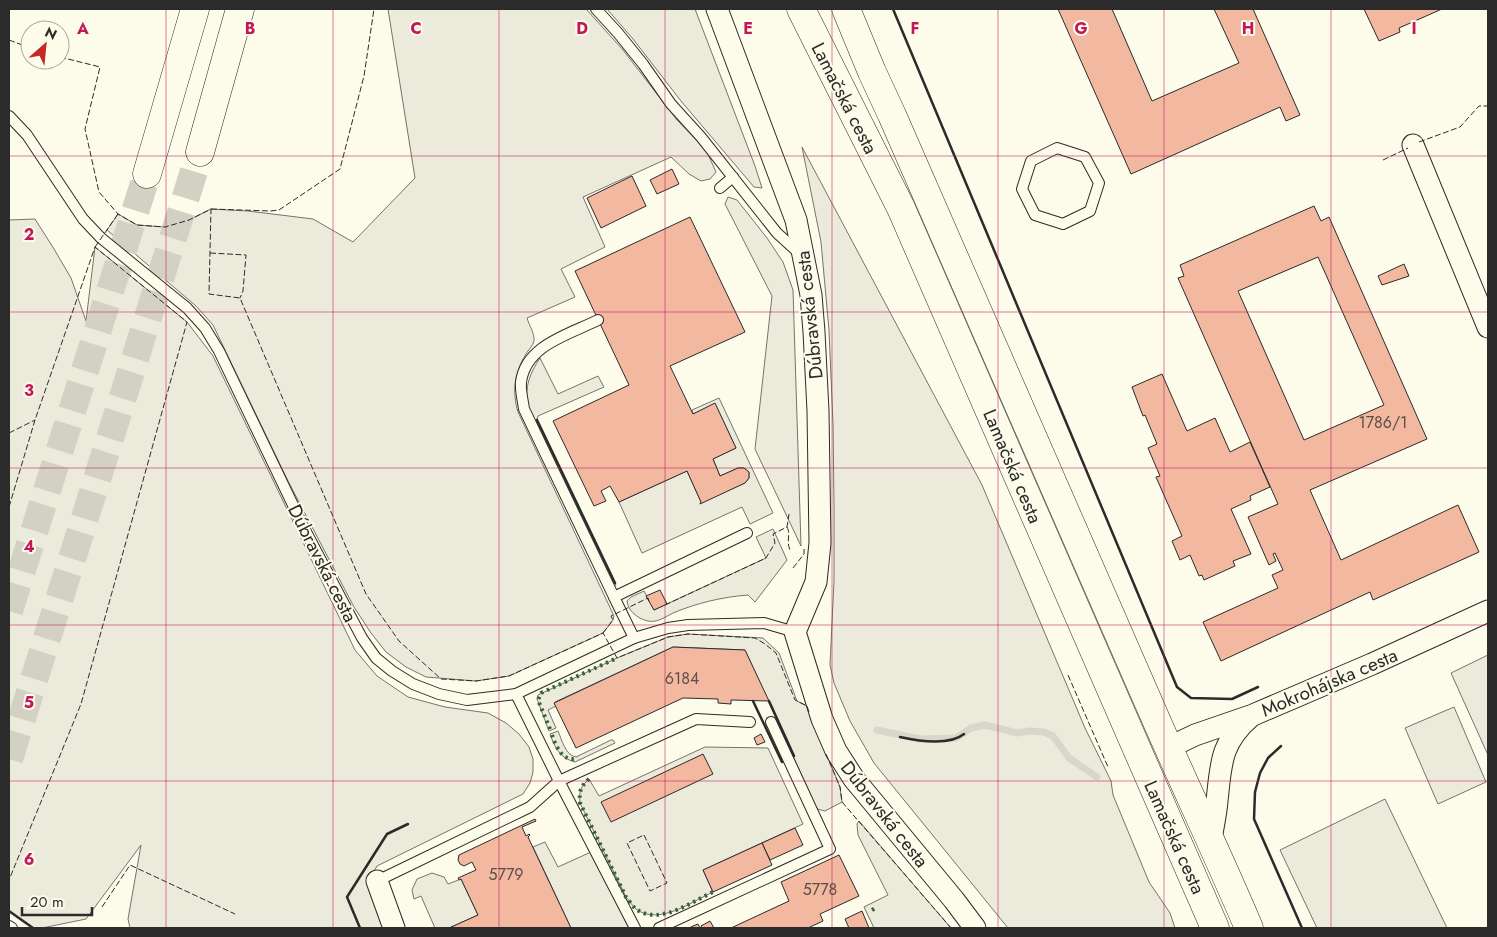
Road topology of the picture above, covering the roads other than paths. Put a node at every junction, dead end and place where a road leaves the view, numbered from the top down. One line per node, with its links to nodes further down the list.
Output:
1 (195, 9): 11 (main road)
2 (240, 9): 10 (main road)
3 (596, 9): 12 (lane)
4 (717, 9): 14 (street, Dúbravská cesta)
5 (800, 9): 27 (main road, Lamačská cesta)
6 (846, 9): 26 (main road, Lamačská cesta)
7 (9, 116): 22 (lane, Dúbravská cesta)
8 (1413, 145): 16 (street)
9 (1057, 148): 9 (lane)
10 (200, 152)
11 (147, 174)
12 (733, 177): 13 (lane); 14 (lane)
13 (720, 188)
14 (804, 258): 20 (street, Dúbravská cesta)
15 (598, 320): 18 (lane)
16 (1488, 327)
17 (747, 533): 18 (lane)
18 (614, 597): 21 (lane)
19 (1488, 611): 23 (street, Mokrohájska cesta)
20 (795, 632): 21 (lane, Dúbravská cesta); 36 (street, Dúbravská cesta)
21 (634, 638): 22 (lane, Dúbravská cesta)
22 (516, 694): 28 (lane)
23 (1252, 715): 26 (street, Mokrohájska cesta); 29 (street)
24 (750, 722): 28 (lane)
25 (771, 722): 35 (lane)
26 (1168, 748): 27 (main road); 29 (main road, Lamačská cesta)
27 (1148, 775): 37 (main road, Lamačská cesta)
28 (559, 781): 30 (lane); 34 (lane)
29 (1211, 839): 38 (main road, Lamačská cesta)
30 (377, 881): 33 (street)
31 (9, 926): 32 (lane)
32 (12, 928)
33 (394, 928)
34 (635, 928)
35 (659, 928)
36 (975, 928)
37 (1215, 928)
38 (1249, 928)

